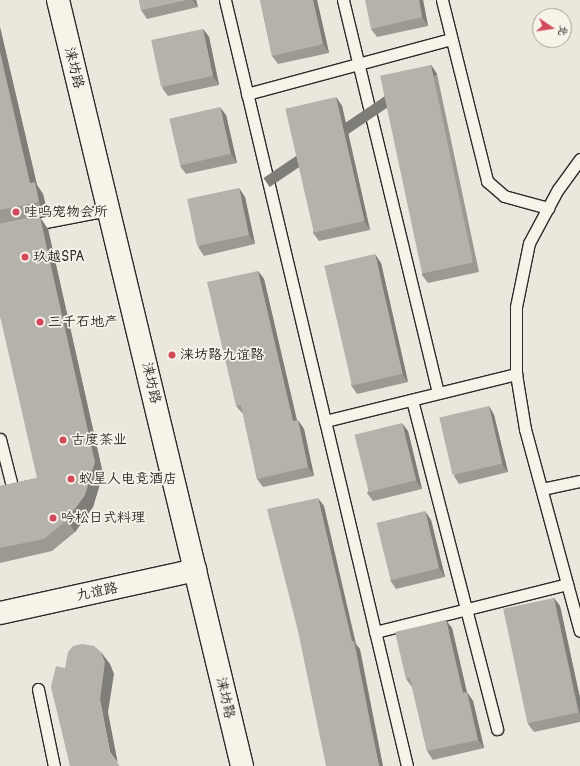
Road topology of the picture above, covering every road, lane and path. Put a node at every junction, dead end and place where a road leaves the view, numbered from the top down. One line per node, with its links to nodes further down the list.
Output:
1 (58, 0): 10 (street, 涞坊路)
2 (225, 0): 7 (lane)
3 (343, 0): 6 (lane)
4 (442, 0): 5 (lane)
5 (451, 39): 6 (lane); 9 (lane)
6 (358, 64): 7 (lane); 13 (lane)
7 (247, 94): 15 (lane)
8 (580, 159): 9 (lane)
9 (548, 208): 12 (lane)
10 (108, 210): 11 (lane); 20 (street, 涞坊路)
11 (16, 228)
12 (516, 374): 13 (lane); 19 (lane)
13 (438, 393): 14 (lane)
14 (412, 400): 15 (lane); 22 (lane)
15 (325, 421): 25 (lane)
16 (0, 439): 18 (lane)
17 (580, 481): 19 (lane)
18 (12, 486)
19 (542, 489): 21 (lane)
20 (195, 570): 23 (street, 九谊路); 29 (street, 涞坊路)
21 (567, 584): 22 (lane); 24 (lane)
22 (466, 610): 25 (lane); 27 (lane)
23 (0, 614)
24 (580, 631)
25 (375, 632): 30 (lane)
26 (38, 689): 28 (lane)
27 (497, 729)
28 (54, 766)
29 (242, 766)
30 (407, 766)

